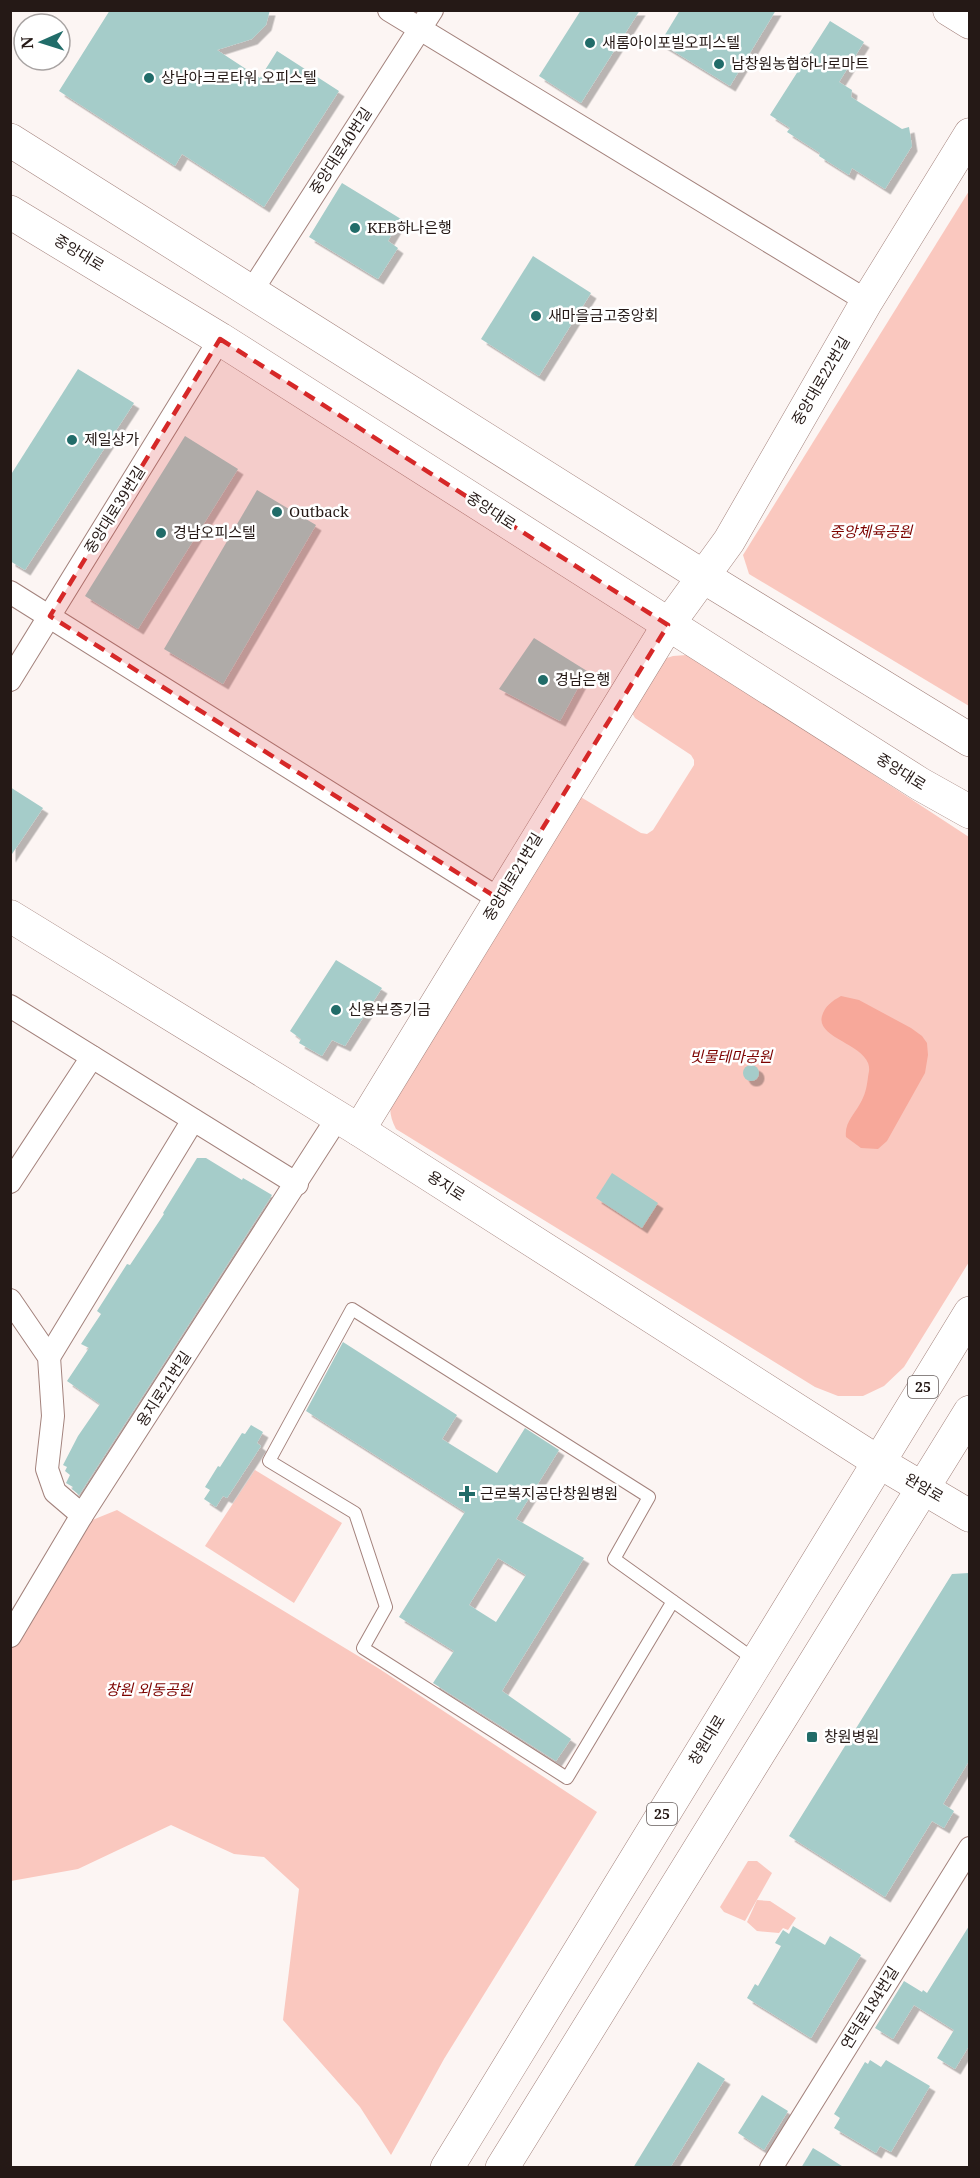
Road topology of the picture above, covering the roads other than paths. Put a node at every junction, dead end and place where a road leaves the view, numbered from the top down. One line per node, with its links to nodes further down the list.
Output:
1 (389, 10): 3 (street)
2 (432, 10): 3 (street, 중앙대로40번길)
3 (420, 30): 7 (street, 중앙대로40번길); 8 (street)
4 (969, 134): 8 (street, 중앙대로22번길)
5 (10, 140): 7 (main road)
6 (10, 212): 9 (main road, 중앙대로)
7 (251, 292): 10 (main road)
8 (867, 301): 10 (street, 중앙대로22번길)
9 (220, 339): 12 (street, 중앙대로39번길); 13 (main road, 중앙대로)
10 (704, 577): 13 (street, 중앙대로22번길); 15 (main road)
11 (10, 591): 12 (street)
12 (50, 616): 14 (street, 중앙대로39번길); 17 (street)
13 (668, 625): 16 (main road, 중앙대로); 17 (street, 중앙대로21번길)
14 (10, 680)
15 (969, 740)
16 (969, 812)
17 (499, 899): 22 (street, 중앙대로21번길)
18 (10, 916): 22 (street, 용지로)
19 (10, 1006): 20 (street)
20 (92, 1057): 21 (street); 23 (street)
21 (193, 1120): 24 (street); 27 (street)
22 (349, 1124): 24 (street, 용지로21번길); 29 (street, 용지로)
23 (10, 1182)
24 (297, 1184): 31 (street, 용지로21번길)
25 (10, 1300): 27 (street)
26 (969, 1313): 29 (main road, 창원대로 / 25)
27 (49, 1358): 31 (street)
28 (969, 1412): 30 (main road)
29 (877, 1461): 30 (street, 완암로); 35 (main road, 창원대로 / 25)
30 (923, 1487): 32 (street, 완암로); 38 (main road)
31 (82, 1515): 34 (street, 용지로21번길)
32 (969, 1516)
33 (673, 1601): 33 (lane); 35 (lane)
34 (10, 1636)
35 (756, 1660): 37 (main road, 창원대로 / 25)
36 (969, 1848): 39 (street, 연덕로184번길)
37 (447, 2168)
38 (502, 2168)
39 (771, 2168)

